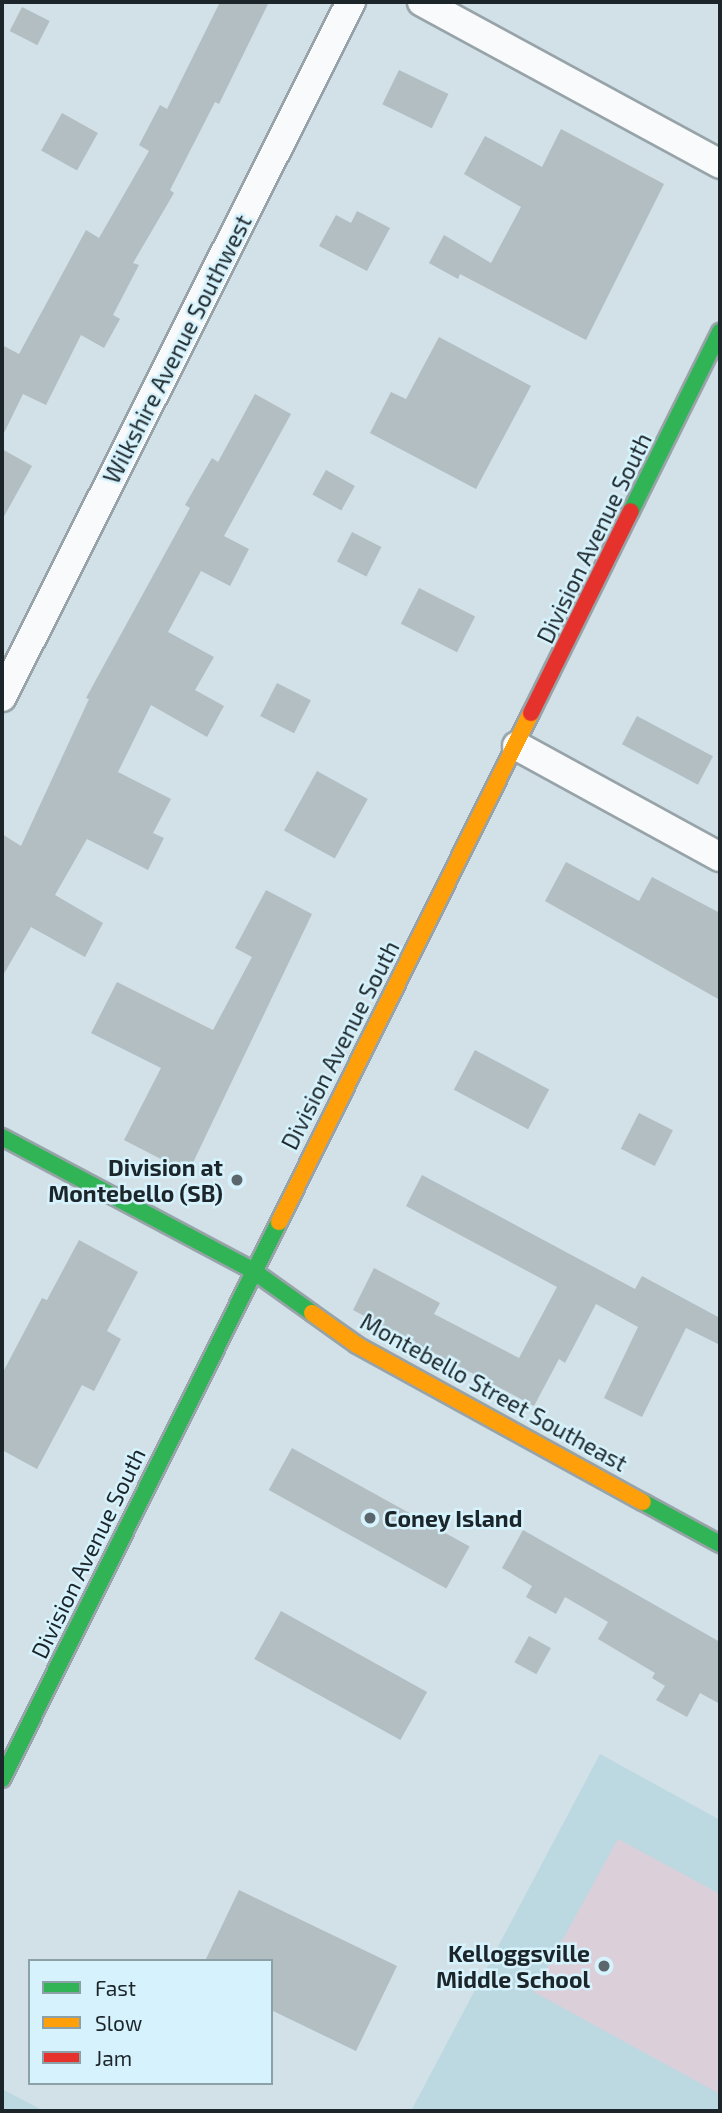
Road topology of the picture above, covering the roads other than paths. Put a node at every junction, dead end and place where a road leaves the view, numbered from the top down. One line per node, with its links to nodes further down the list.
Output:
1 (351, 2): 5 (street, Wilkshire Avenue Southwest)
2 (422, 2): 3 (street)
3 (720, 164)
4 (720, 332): 6 (main road, Division Avenue South)
5 (2, 697)
6 (517, 746): 7 (street); 9 (main road, Division Avenue South)
7 (720, 857)
8 (2, 1137): 9 (main road, Montebello Street Southeast)
9 (252, 1270): 10 (main road, Montebello Street Southeast); 11 (main road, Division Avenue South)
10 (720, 1544)
11 (2, 1779)

